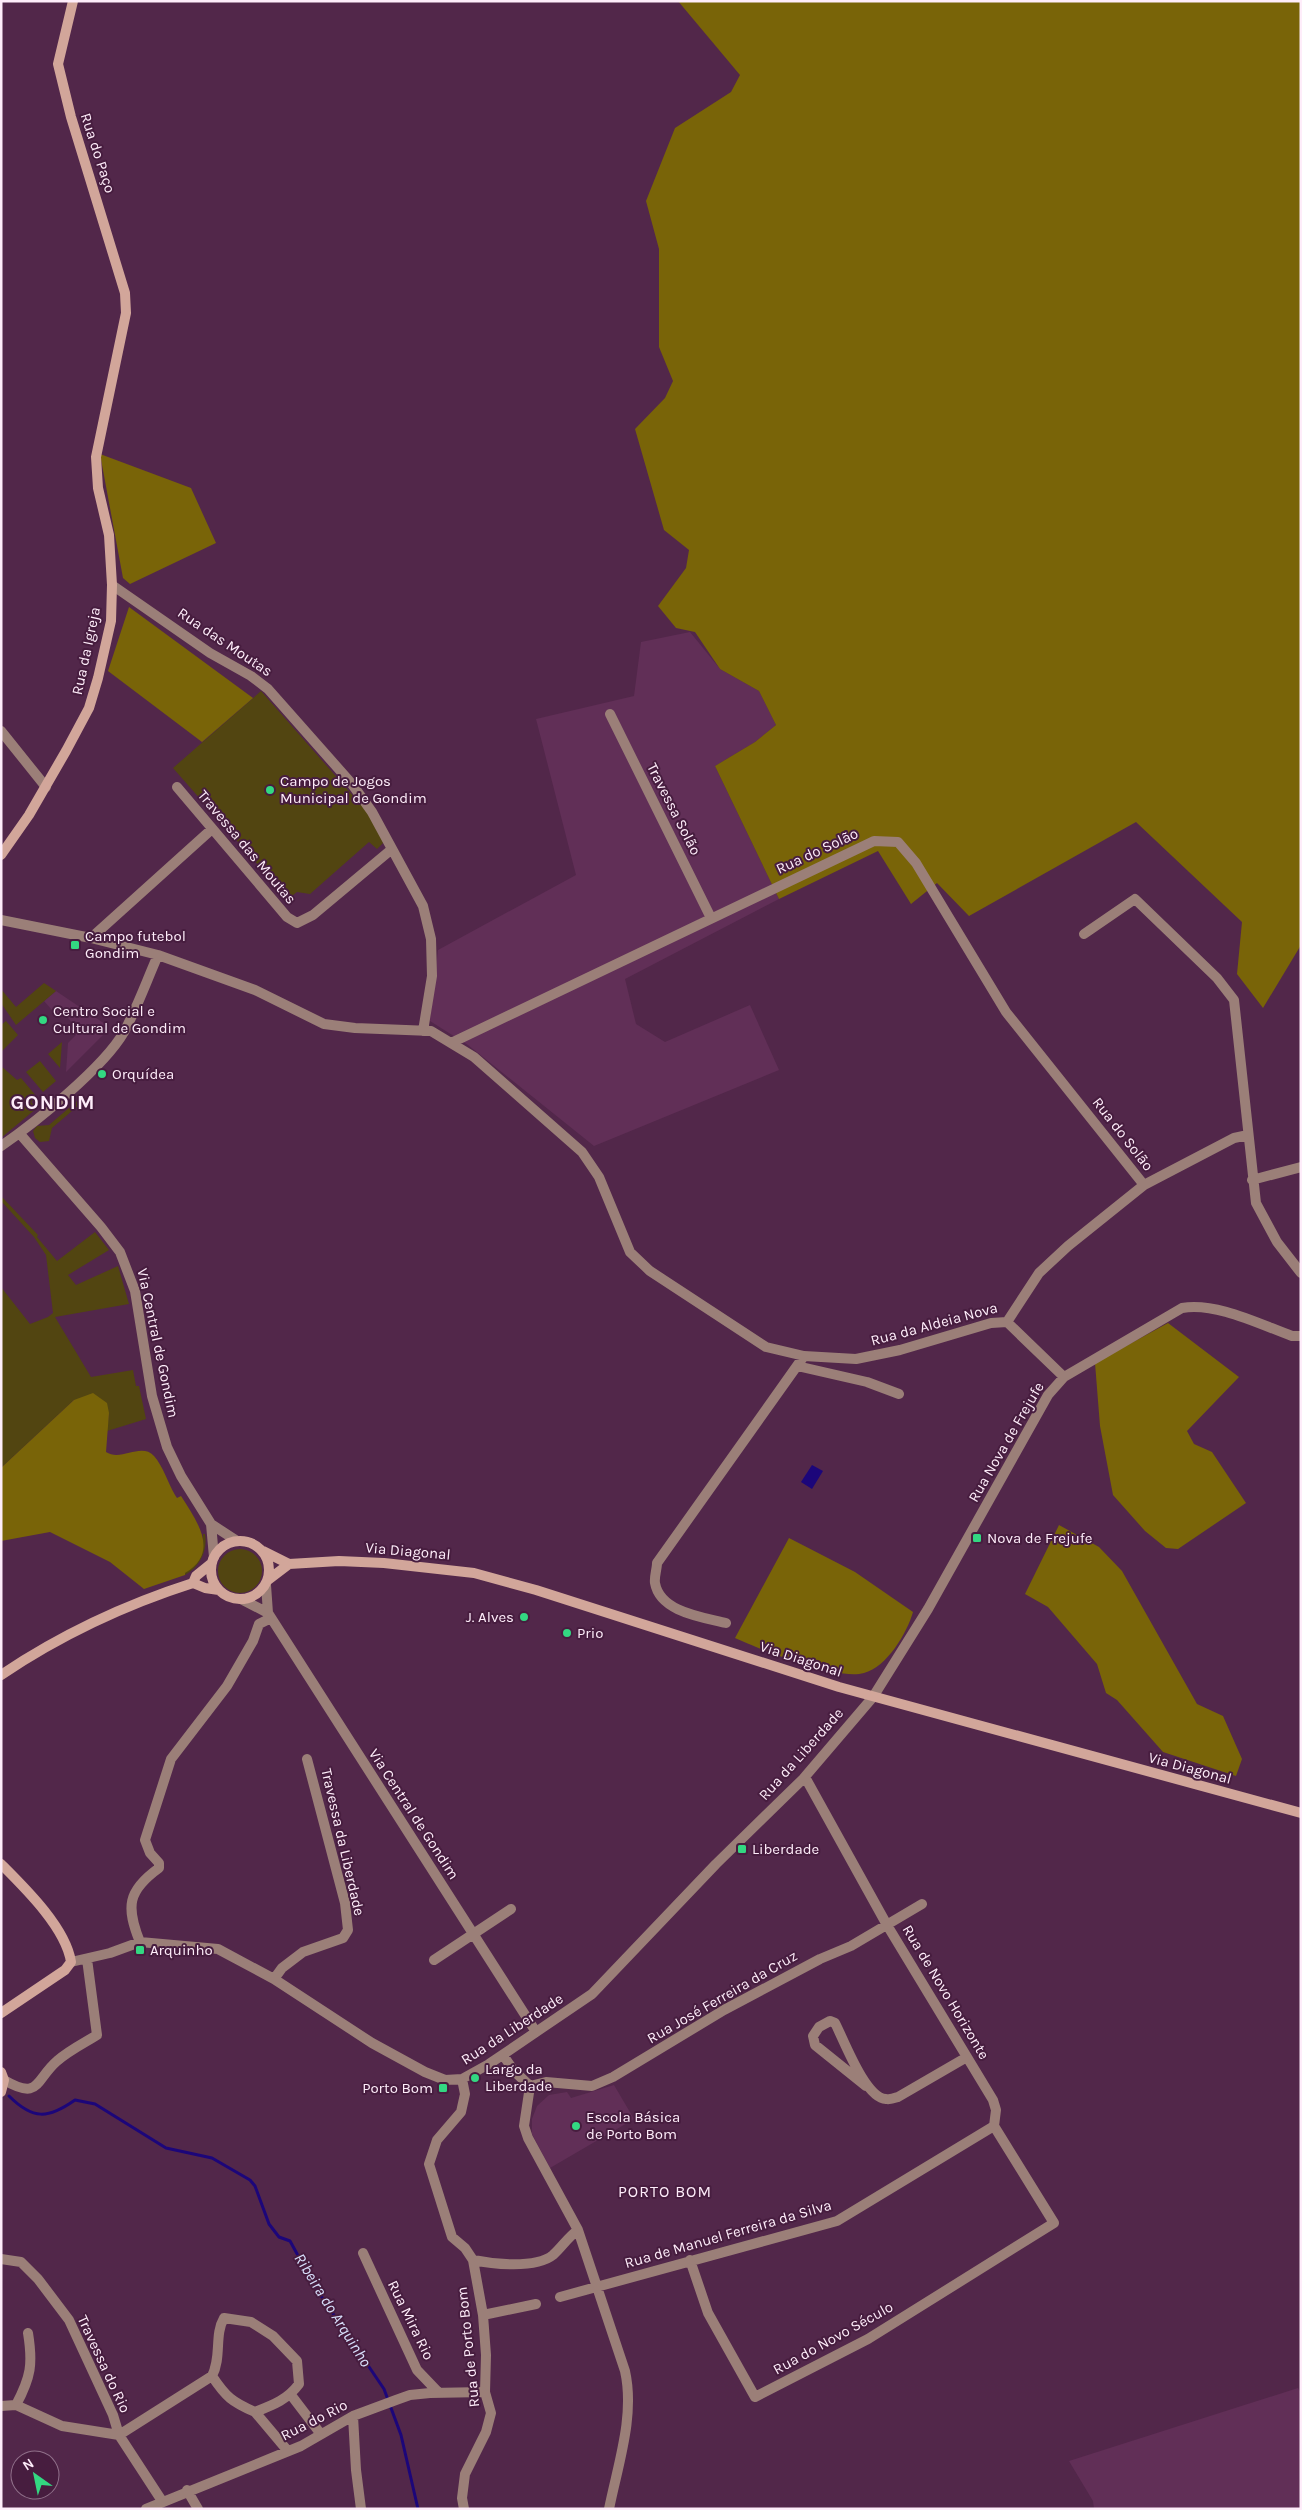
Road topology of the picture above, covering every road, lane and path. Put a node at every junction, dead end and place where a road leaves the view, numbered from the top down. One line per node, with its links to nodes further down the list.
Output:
1 (73, 1): 2 (main road, Rua do Paço)
2 (126, 313): 3 (main road, Rua da Igreja)
3 (112, 585): 6 (main road, Rua da Igreja); 9 (street, Rua das Moutas)
4 (610, 714): 11 (street, Travessa Solão)
5 (1, 731): 6 (street)
6 (46, 787): 10 (main road, Rua da Igreja)
7 (177, 787): 8 (street, Travessa das Moutas)
8 (212, 829): 9 (street, Travessa das Moutas); 14 (street)
9 (392, 849): 16 (street, Rua das Moutas)
10 (1, 855)
11 (711, 918): 17 (street, Rua do Solão); 23 (street, Rua do Solão)
12 (1, 920): 14 (street, Rua da Aldeia Nova)
13 (1084, 934): 19 (street)
14 (91, 938): 15 (street, Rua da Aldeia Nova)
15 (158, 955): 16 (street, Rua da Aldeia Nova); 18 (street)
16 (423, 1031): 17 (street, Rua da Aldeia Nova)
17 (451, 1043): 27 (street, Rua da Aldeia Nova)
18 (20, 1134): 20 (street); 31 (street, Via Central de Gondim)
19 (1248, 1135): 22 (street); 23 (street, Rua da Aldeia Nova)
20 (1, 1146)
21 (1301, 1167): 22 (street)
22 (1252, 1180): 24 (street)
23 (1144, 1185): 25 (street, Rua da Aldeia Nova)
24 (1301, 1273)
25 (1006, 1322): 27 (street, Rua da Aldeia Nova); 29 (street)
26 (1301, 1336): 29 (street, Rua Nova de Frejufe)
27 (804, 1356): 28 (street)
28 (797, 1366): 30 (street); 41 (street)
29 (1064, 1376): 43 (street, Rua Nova de Frejufe)
30 (899, 1394)
31 (211, 1524): 32 (street, Via Central de Gondim); 34 (street, Via Central de Gondim)
32 (237, 1540): 33 (main road, Via Diagonal); 34 (main road)
33 (263, 1552): 35 (main road, Via Diagonal); 36 (main road)
34 (213, 1560): 37 (main road); 38 (main road)
35 (289, 1564): 36 (main road); 43 (main road, Via Diagonal)
36 (267, 1582): 39 (main road); 40 (street, Via Central de Gondim)
37 (193, 1583): 38 (main road); 42 (main road)
38 (219, 1590): 39 (main road)
39 (240, 1599): 40 (street)
40 (269, 1615): 51 (street, Via Central de Gondim); 52 (street)
41 (726, 1623)
42 (1, 1675)
43 (873, 1697): 45 (street, Rua da Liberdade); 46 (main road, Via Diagonal)
44 (308, 1759): 56 (street, Travessa da Liberdade)
45 (805, 1777): 50 (street, Rua de Novo Horizonte); 58 (street, Rua da Liberdade)
46 (1301, 1813)
47 (1, 1864): 55 (main road)
48 (922, 1904): 50 (street, Rua José Ferreira da Cruz)
49 (511, 1909): 51 (street)
50 (888, 1925): 60 (street, Rua de Novo Horizonte); 63 (street, Rua José Ferreira da Cruz)
51 (473, 1934): 54 (street); 58 (street, Via Central de Gondim)
52 (140, 1942): 53 (street, Rua da Liberdade); 56 (street, Rua da Liberdade)
53 (87, 1959): 55 (street, Rua da Liberdade); 61 (street)
54 (434, 1960)
55 (71, 1962): 57 (main road)
56 (274, 1979): 62 (street, Rua da Liberdade)
57 (1, 2013)
58 (536, 2032): 59 (street, Rua da Liberdade)
59 (503, 2055): 62 (street, Rua da Liberdade); 63 (street)
60 (967, 2058): 64 (street); 66 (street, Rua de Novo Horizonte)
61 (3, 2076): 65 (main road)
62 (462, 2079): 70 (street, Rua de Porto Bom)
63 (530, 2086): 67 (street)
64 (866, 2086): 64 (street)
65 (1, 2092)
66 (994, 2126): 71 (street, Rua de Manuel Ferreira da Silva); 71 (street, Rua do Novo Século)
67 (578, 2230): 70 (street); 72 (street)
68 (363, 2253): 79 (street, Rua Mira Rio)
69 (1, 2259): 86 (street, Travessa do Rio)
70 (473, 2260): 75 (street, Rua de Porto Bom)
71 (690, 2260): 72 (street, Rua de Manuel Ferreira da Silva)
72 (595, 2288): 73 (street, Rua de Manuel Ferreira da Silva); 94 (street)
73 (560, 2297)
74 (536, 2304): 75 (street)
75 (483, 2315): 78 (street, Rua de Porto Bom)
76 (28, 2333): 81 (street)
77 (212, 2376): 80 (street); 83 (street); 86 (street)
78 (486, 2392): 79 (street, Rua do Rio); 93 (street, Rua de Porto Bom)
79 (439, 2394): 84 (street, Rua do Rio)
80 (291, 2395): 83 (street); 85 (street)
81 (16, 2405): 82 (street); 86 (street)
82 (1, 2406)
83 (255, 2412): 87 (street)
84 (353, 2416): 85 (street, Rua do Rio); 92 (street)
85 (320, 2433): 87 (street, Rua do Rio)
86 (119, 2435): 89 (street, Travessa do Rio)
87 (287, 2450): 88 (street, Rua do Rio)
88 (188, 2490): 89 (street, Rua do Rio); 91 (street)
89 (162, 2501): 90 (street, Rua do Rio)
90 (146, 2509)
91 (198, 2509)
92 (361, 2509)
93 (464, 2509)
94 (609, 2509)

